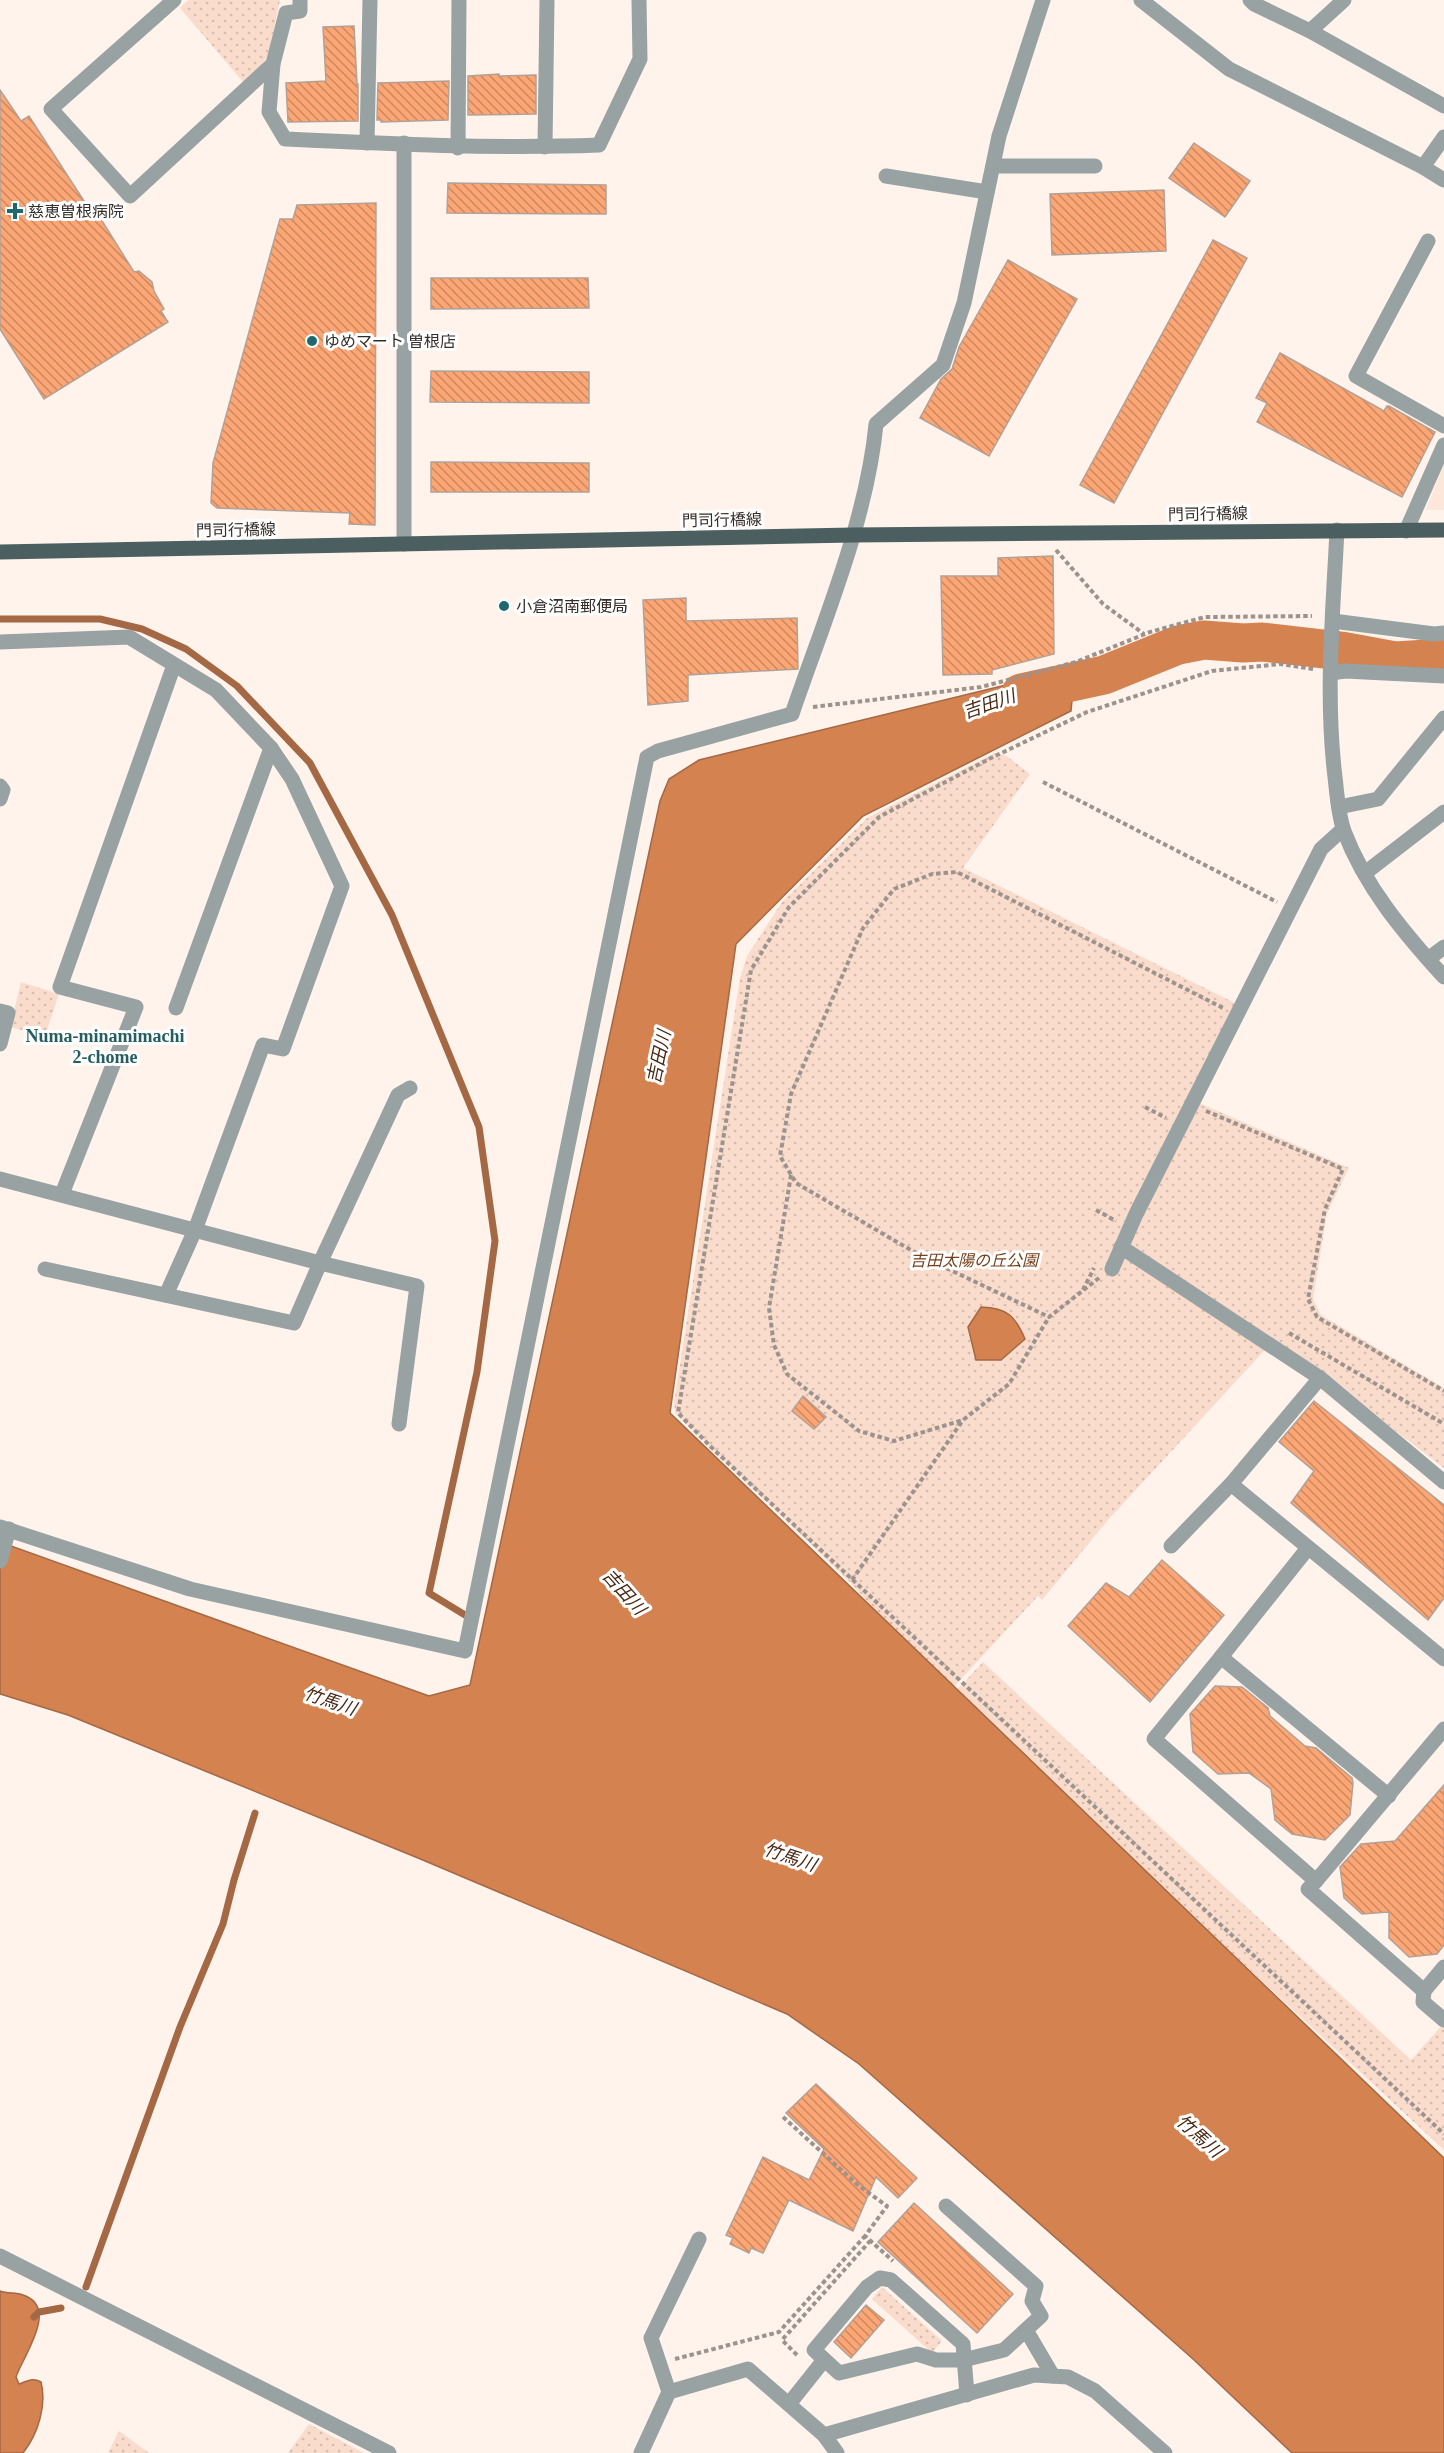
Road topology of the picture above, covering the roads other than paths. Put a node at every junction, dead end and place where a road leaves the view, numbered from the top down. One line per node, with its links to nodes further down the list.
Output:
1 (174, 0): 12 (street)
2 (300, 0): 12 (street)
3 (369, 0): 15 (street)
4 (459, 0): 18 (street)
5 (547, 0): 17 (street)
6 (639, 0): 17 (street)
7 (1043, 0): 19 (street)
8 (1141, 0): 21 (street)
9 (1251, 0): 11 (street)
10 (1344, 0): 11 (street)
11 (1310, 31): 13 (street)
12 (273, 64): 15 (street)
13 (1444, 106)
14 (1444, 137): 21 (street)
15 (368, 143): 16 (street)
16 (404, 143): 18 (street); 32 (street)
17 (544, 147): 18 (street)
18 (458, 148)
19 (993, 166): 20 (street); 24 (street)
20 (1095, 166)
21 (1424, 167): 23 (street)
22 (886, 176): 24 (street)
23 (1444, 180)
24 (987, 192): 31 (street)
25 (1428, 241): 26 (street)
26 (1444, 426)
27 (1444, 445): 30 (street)
28 (1337, 530): 30 (main road, 門司行橋線); 31 (main road, 門司行橋線); 34 (street)
29 (1444, 530): 30 (main road, 門司行橋線)
30 (1406, 531)
31 (853, 536): 32 (main road, 門司行橋線); 67 (street)
32 (404, 544): 33 (main road, 門司行橋線)
33 (3, 555)
34 (1332, 625): 35 (street); 38 (street)
35 (1444, 633)
36 (0, 642): 37 (street)
37 (174, 665): 41 (street); 56 (street)
38 (1331, 666): 39 (street); 44 (street)
39 (1444, 676)
40 (1444, 718): 44 (street)
41 (271, 748): 51 (street); 57 (street)
42 (0, 786): 43 (street)
43 (0, 800)
44 (1339, 807): 46 (street)
45 (1444, 812): 47 (street)
46 (1344, 830): 47 (street); 58 (street)
47 (1365, 873): 49 (street)
48 (1444, 947): 49 (street)
49 (1428, 959): 50 (street)
50 (1444, 977)
51 (176, 1008)
52 (0, 1011): 53 (street)
53 (0, 1044)
54 (410, 1088): 59 (street)
55 (0, 1179): 56 (street)
56 (62, 1194): 57 (street)
57 (195, 1230): 59 (street); 62 (street)
58 (1121, 1247): 61 (street); 63 (street)
59 (320, 1263): 62 (street); 64 (street)
60 (45, 1269): 62 (street)
61 (1112, 1269)
62 (166, 1295)
63 (1320, 1378): 65 (street); 66 (street)
64 (399, 1424)
65 (1444, 1482)
66 (1232, 1484): 68 (street); 69 (street)
67 (5, 1532): 70 (street)
68 (1171, 1546)
69 (1308, 1548): 71 (street); 72 (street)
70 (0, 1561)
71 (1221, 1657): 74 (street); 75 (street)
72 (1444, 1659)
73 (1444, 1729): 74 (street)
74 (1389, 1796): 75 (street)
75 (1316, 1881): 77 (street)
76 (1444, 1967): 77 (street)
77 (1424, 1991): 78 (street)
78 (1444, 2020)
79 (946, 2206): 82 (street)
80 (699, 2239): 86 (street)
81 (0, 2256): 90 (street)
82 (1026, 2330): 83 (street); 85 (street)
83 (963, 2360): 84 (street); 84 (street); 87 (street)
84 (820, 2367): 88 (street)
85 (1060, 2376): 87 (street); 93 (street)
86 (669, 2392): 88 (street); 91 (street)
87 (967, 2395): 89 (street)
88 (789, 2404): 89 (street)
89 (824, 2435): 92 (street)
90 (389, 2453)
91 (641, 2453)
92 (837, 2453)
93 (1165, 2453)

